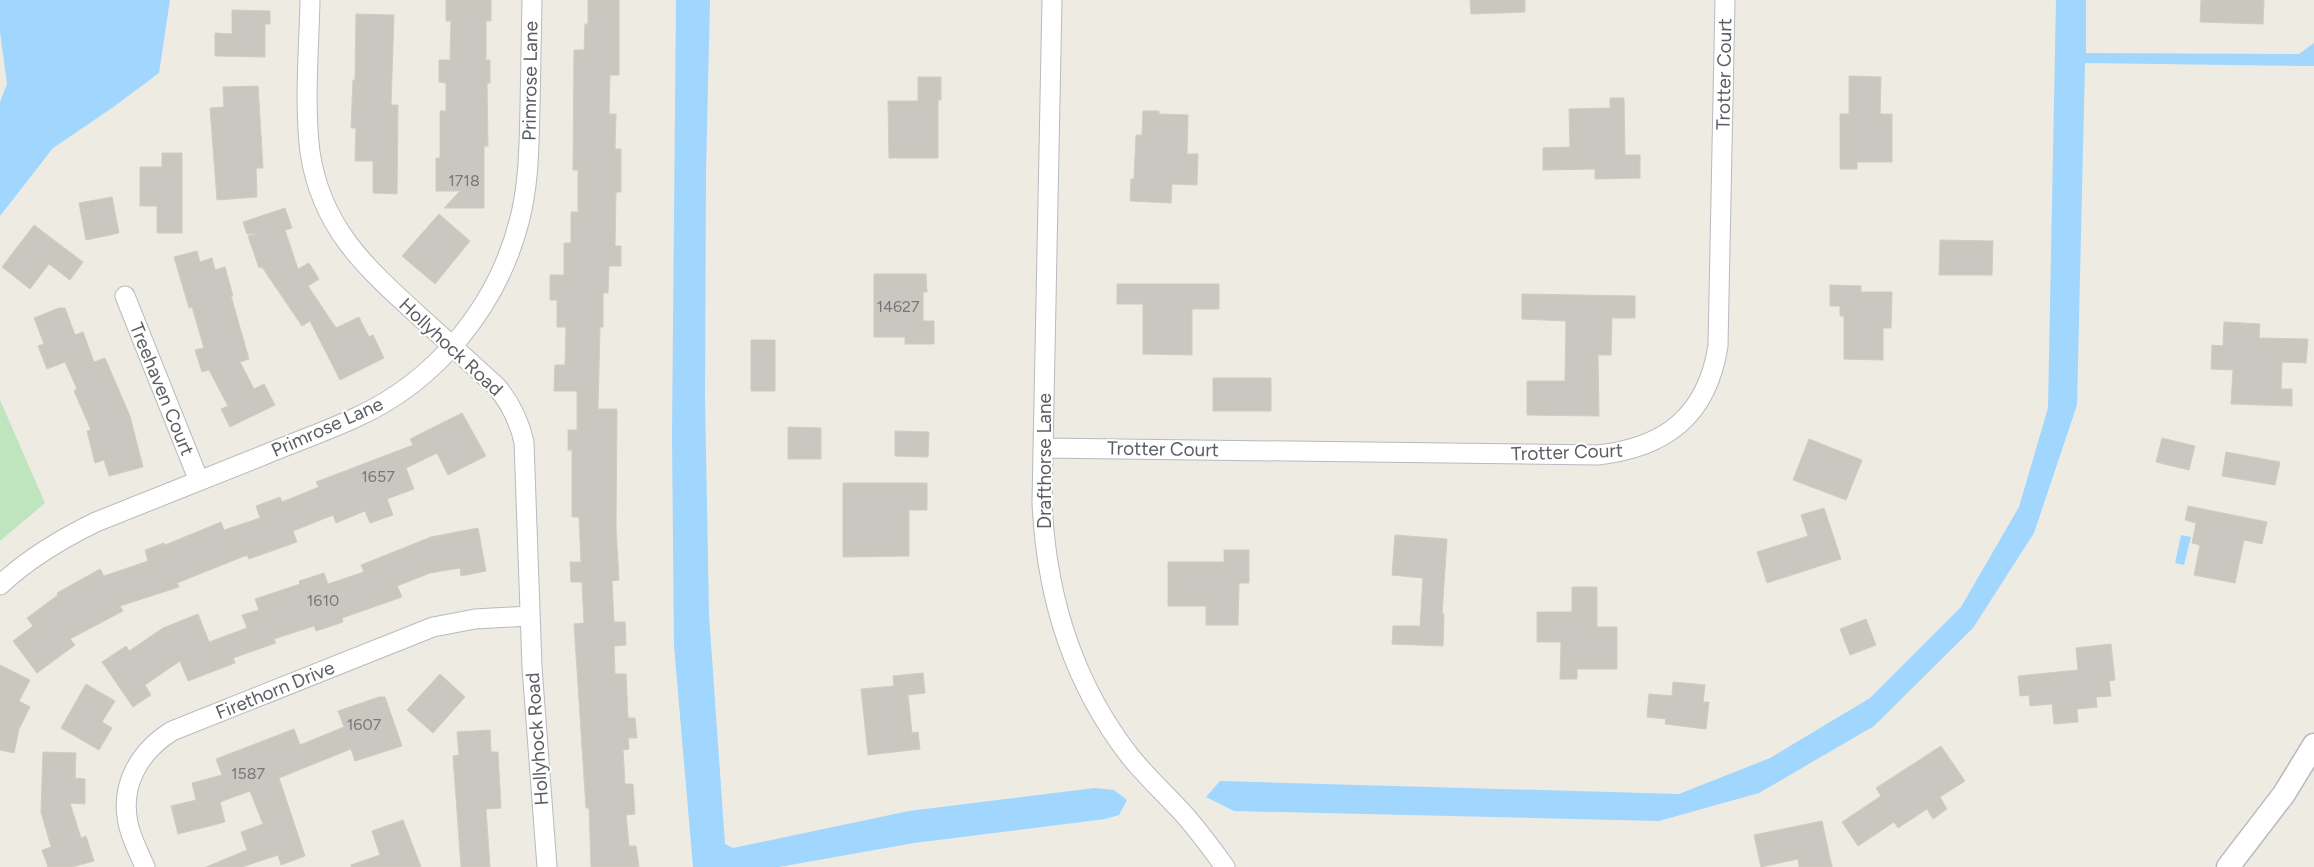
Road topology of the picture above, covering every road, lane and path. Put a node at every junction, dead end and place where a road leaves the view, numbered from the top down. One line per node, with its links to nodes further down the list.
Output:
1 (310, 0): 6 (street, Hollyhock Road)
2 (532, 0): 6 (street, Primrose Lane)
3 (1052, 0): 7 (street, Drafthorse Lane)
4 (1725, 0): 7 (street, Trotter Court)
5 (125, 296): 8 (street, Treehaven Court)
6 (452, 346): 8 (street, Primrose Lane); 10 (street, Hollyhock Road)
7 (1043, 448): 14 (street, Drafthorse Lane)
8 (199, 481): 9 (street, Primrose Lane)
9 (0, 585)
10 (529, 616): 12 (street, Firethorn Drive); 13 (street, Hollyhock Road)
11 (2314, 745): 15 (street)
12 (145, 867)
13 (547, 867)
14 (1225, 867)
15 (2228, 867)

